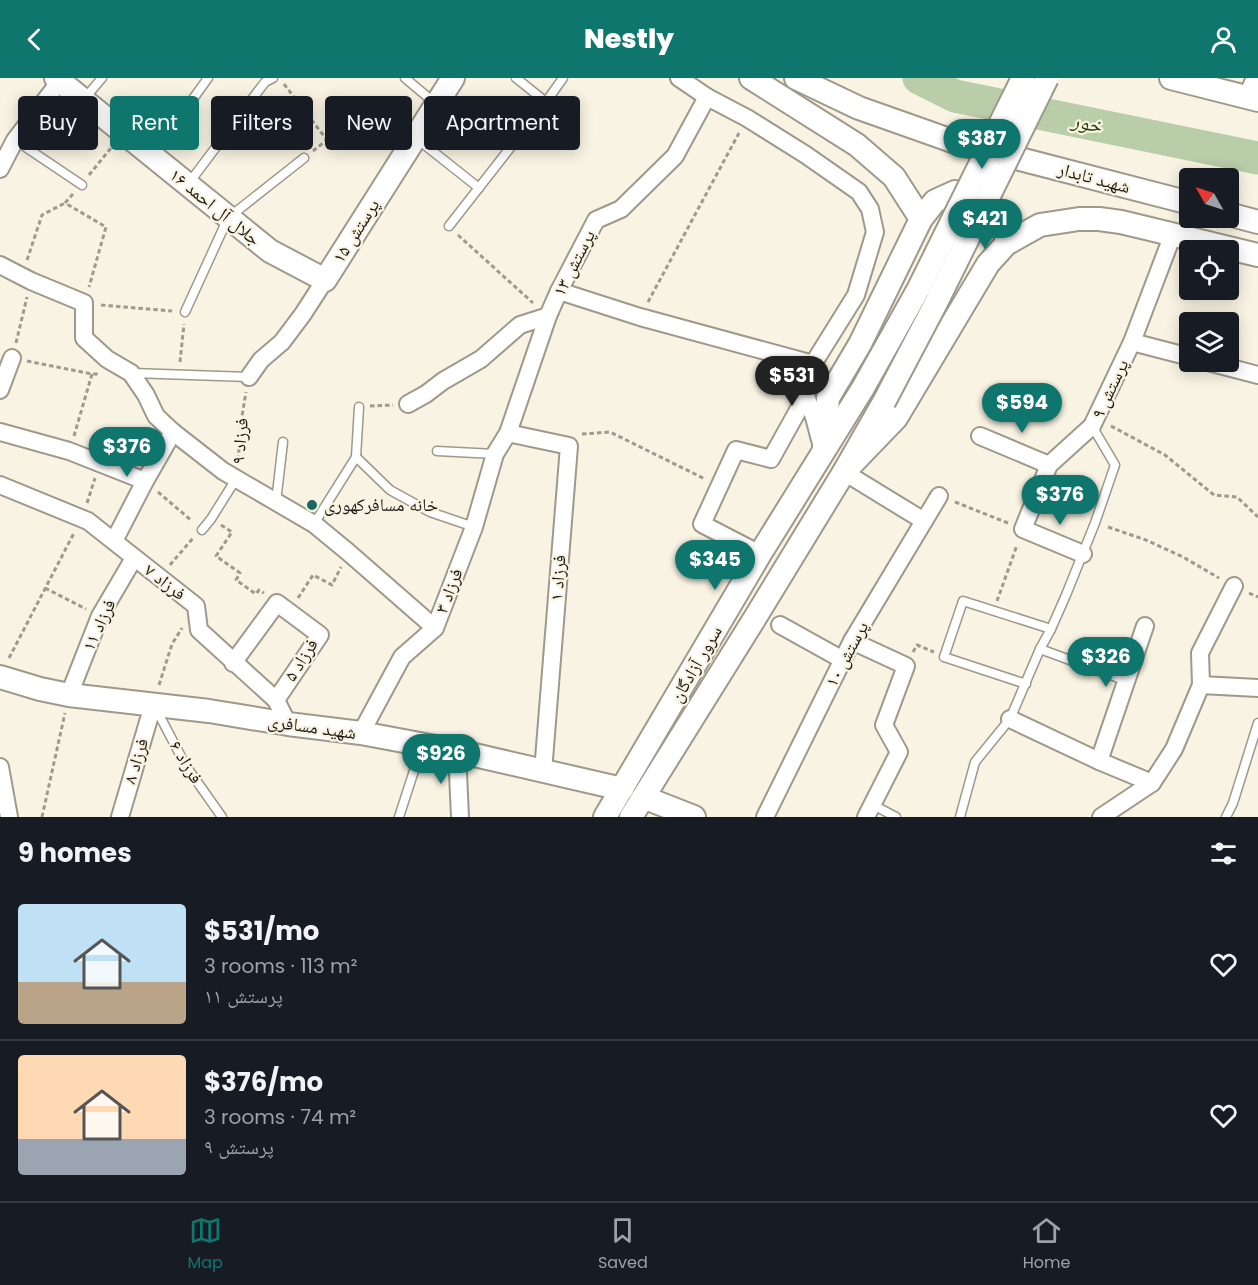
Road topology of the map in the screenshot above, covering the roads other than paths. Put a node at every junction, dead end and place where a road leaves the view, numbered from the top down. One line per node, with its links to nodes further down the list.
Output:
1 (102, 78): 18 (lane)
2 (208, 78): 29 (lane)
3 (273, 78): 33 (lane)
4 (405, 78): 19 (lane)
5 (453, 78): 20 (main road, پرستش ۱۵)
6 (516, 78): 21 (lane)
7 (563, 78): 22 (lane)
8 (679, 78): 23 (street)
9 (751, 78): 38 (main road)
10 (796, 78): 35 (main road, شهید تابدار)
11 (1023, 78): 68 (main road, سرور آزادگان, bridge)
12 (1047, 78): 72 (main road, سرور آزادگان, bridge)
13 (1171, 78): 15 (main road)
14 (58, 80): 17 (main road, جلال آل احمد ۱۶); 27 (street)
15 (1193, 81): 16 (main road)
16 (1253, 92)
17 (79, 96)
18 (87, 96)
19 (426, 96)
20 (442, 96)
21 (538, 96)
22 (550, 96)
23 (707, 97): 46 (street, پرستش ۱۳); 52 (street)
24 (98, 112): 29 (main road, جلال آل احمد ۱۶)
25 (424, 123): 26 (main road, پرستش ۱۵)
26 (415, 137): 34 (lane); 45 (main road, پرستش ۱۵)
27 (15, 140): 31 (street); 32 (lane)
28 (509, 150): 34 (lane)
29 (152, 157): 33 (main road, جلال آل احمد ۱۶)
30 (304, 158): 37 (lane)
31 (0, 169)
32 (82, 184)
33 (187, 185): 37 (main road, جلال آل احمد ۱۶)
34 (479, 188): 40 (lane)
35 (1179, 200)
36 (1239, 217): 39 (main road)
37 (228, 218): 45 (main road, جلال آل احمد ۱۶); 47 (lane)
38 (921, 219): 42 (main road); 68 (main road)
39 (1258, 222)
40 (449, 226)
41 (1173, 234): 42 (main road); 43 (main road); 49 (street, پرستش ۹)
42 (1006, 244): 72 (main road)
43 (1258, 255)
44 (0, 265): 54 (street)
45 (325, 280): 56 (street, پرستش ۱۵)
46 (559, 291): 48 (street, پرستش ۱۳); 52 (street)
47 (185, 312)
48 (548, 316): 59 (street); 64 (street, پرستش ۱۳)
49 (1132, 342): 50 (street); 61 (street, پرستش ۹)
50 (1179, 354)
51 (6, 357): 57 (street)
52 (813, 364): 58 (street)
53 (1239, 370): 55 (street)
54 (131, 373): 56 (lane); 63 (street)
55 (1258, 375)
56 (249, 377)
57 (0, 390)
58 (806, 396): 68 (street); 83 (street)
59 (408, 404)
60 (359, 406): 70 (lane)
61 (1094, 422): 71 (street, پرستش ۹); 84 (lane)
62 (0, 432): 74 (street)
63 (173, 432): 73 (street); 74 (street)
64 (508, 433): 69 (street, فرزاد ۳); 111 (street, فرزاد ۱)
65 (980, 436): 71 (street)
66 (283, 442): 77 (lane)
67 (436, 451): 69 (lane)
68 (823, 452): 83 (main road, سرور آزادگان)
69 (495, 453): 80 (street, فرزاد ۳)
70 (356, 457): 79 (lane); 80 (lane)
71 (1049, 465): 84 (street, پرستش ۹)
72 (844, 472): 78 (street); 113 (main road, سرور آزادگان)
73 (237, 479): 77 (street); 81 (lane, فرزاد ۹)
74 (145, 481): 82 (street)
75 (0, 484): 82 (street, فرزاد ۷)
76 (939, 496): 78 (street, پرستش ۱۰)
77 (276, 502): 79 (street)
78 (924, 521): 91 (street, پرستش ۱۰)
79 (314, 524): 89 (street)
80 (474, 527): 89 (street, فرزاد ۳)
81 (202, 530)
82 (114, 541): 85 (street, فرزاد ۷)
83 (760, 554): 113 (main road, سرور آزادگان)
84 (1083, 554): 90 (lane)
85 (134, 558): 94 (street, فرزاد ۷); 100 (street, فرزاد ۱۱)
86 (1234, 586): 98 (street)
87 (780, 626): 93 (street)
88 (1146, 626): 96 (street)
89 (435, 628): 106 (street, فرزاد ۳)
90 (1051, 629): 92 (lane); 97 (lane)
91 (852, 642): 93 (street, پرستش ۱۰); 114 (street)
92 (1040, 649): 96 (lane); 97 (lane)
93 (843, 660): 123 (street, پرستش ۱۰)
94 (233, 663): 101 (street, فرزاد ۷); 101 (street, فرزاد ۵)
95 (2, 671): 100 (main road, شهید مسافری)
96 (1127, 681): 109 (street)
97 (1026, 684): 103 (lane)
98 (1201, 685): 99 (street); 112 (street)
99 (1258, 688)
100 (69, 695): 102 (main road, شهید مسافری)
101 (276, 700): 105 (street, فرزاد ۷)
102 (153, 705): 105 (main road, شهید مسافری); 117 (street, فرزاد ۸); 118 (lane, فرزاد ۶)
103 (1010, 719): 109 (street); 125 (lane)
104 (1258, 723): 127 (lane)
105 (288, 724): 106 (main road, شهید مسافری)
106 (361, 733): 107 (main road, شهید مسافری)
107 (422, 746): 108 (main road, شهید مسافری); 119 (lane)
108 (457, 751): 111 (main road, شهید مسافری); 120 (street)
109 (1099, 761): 112 (street)
110 (0, 768): 116 (street)
111 (543, 771): 113 (main road, شهید مسافری)
112 (1152, 783): 126 (street)
113 (632, 793): 115 (main road, شهید مسافری); 121 (main road, سرور آزادگان); 122 (main road, سرور آزادگان)
114 (870, 811): 124 (lane)
115 (681, 815)
116 (9, 817)
117 (120, 817)
118 (222, 817)
119 (399, 817)
120 (460, 817)
121 (605, 817)
122 (631, 817)
123 (765, 817)
124 (896, 817)
125 (960, 817)
126 (1101, 817)
127 (1226, 817)

